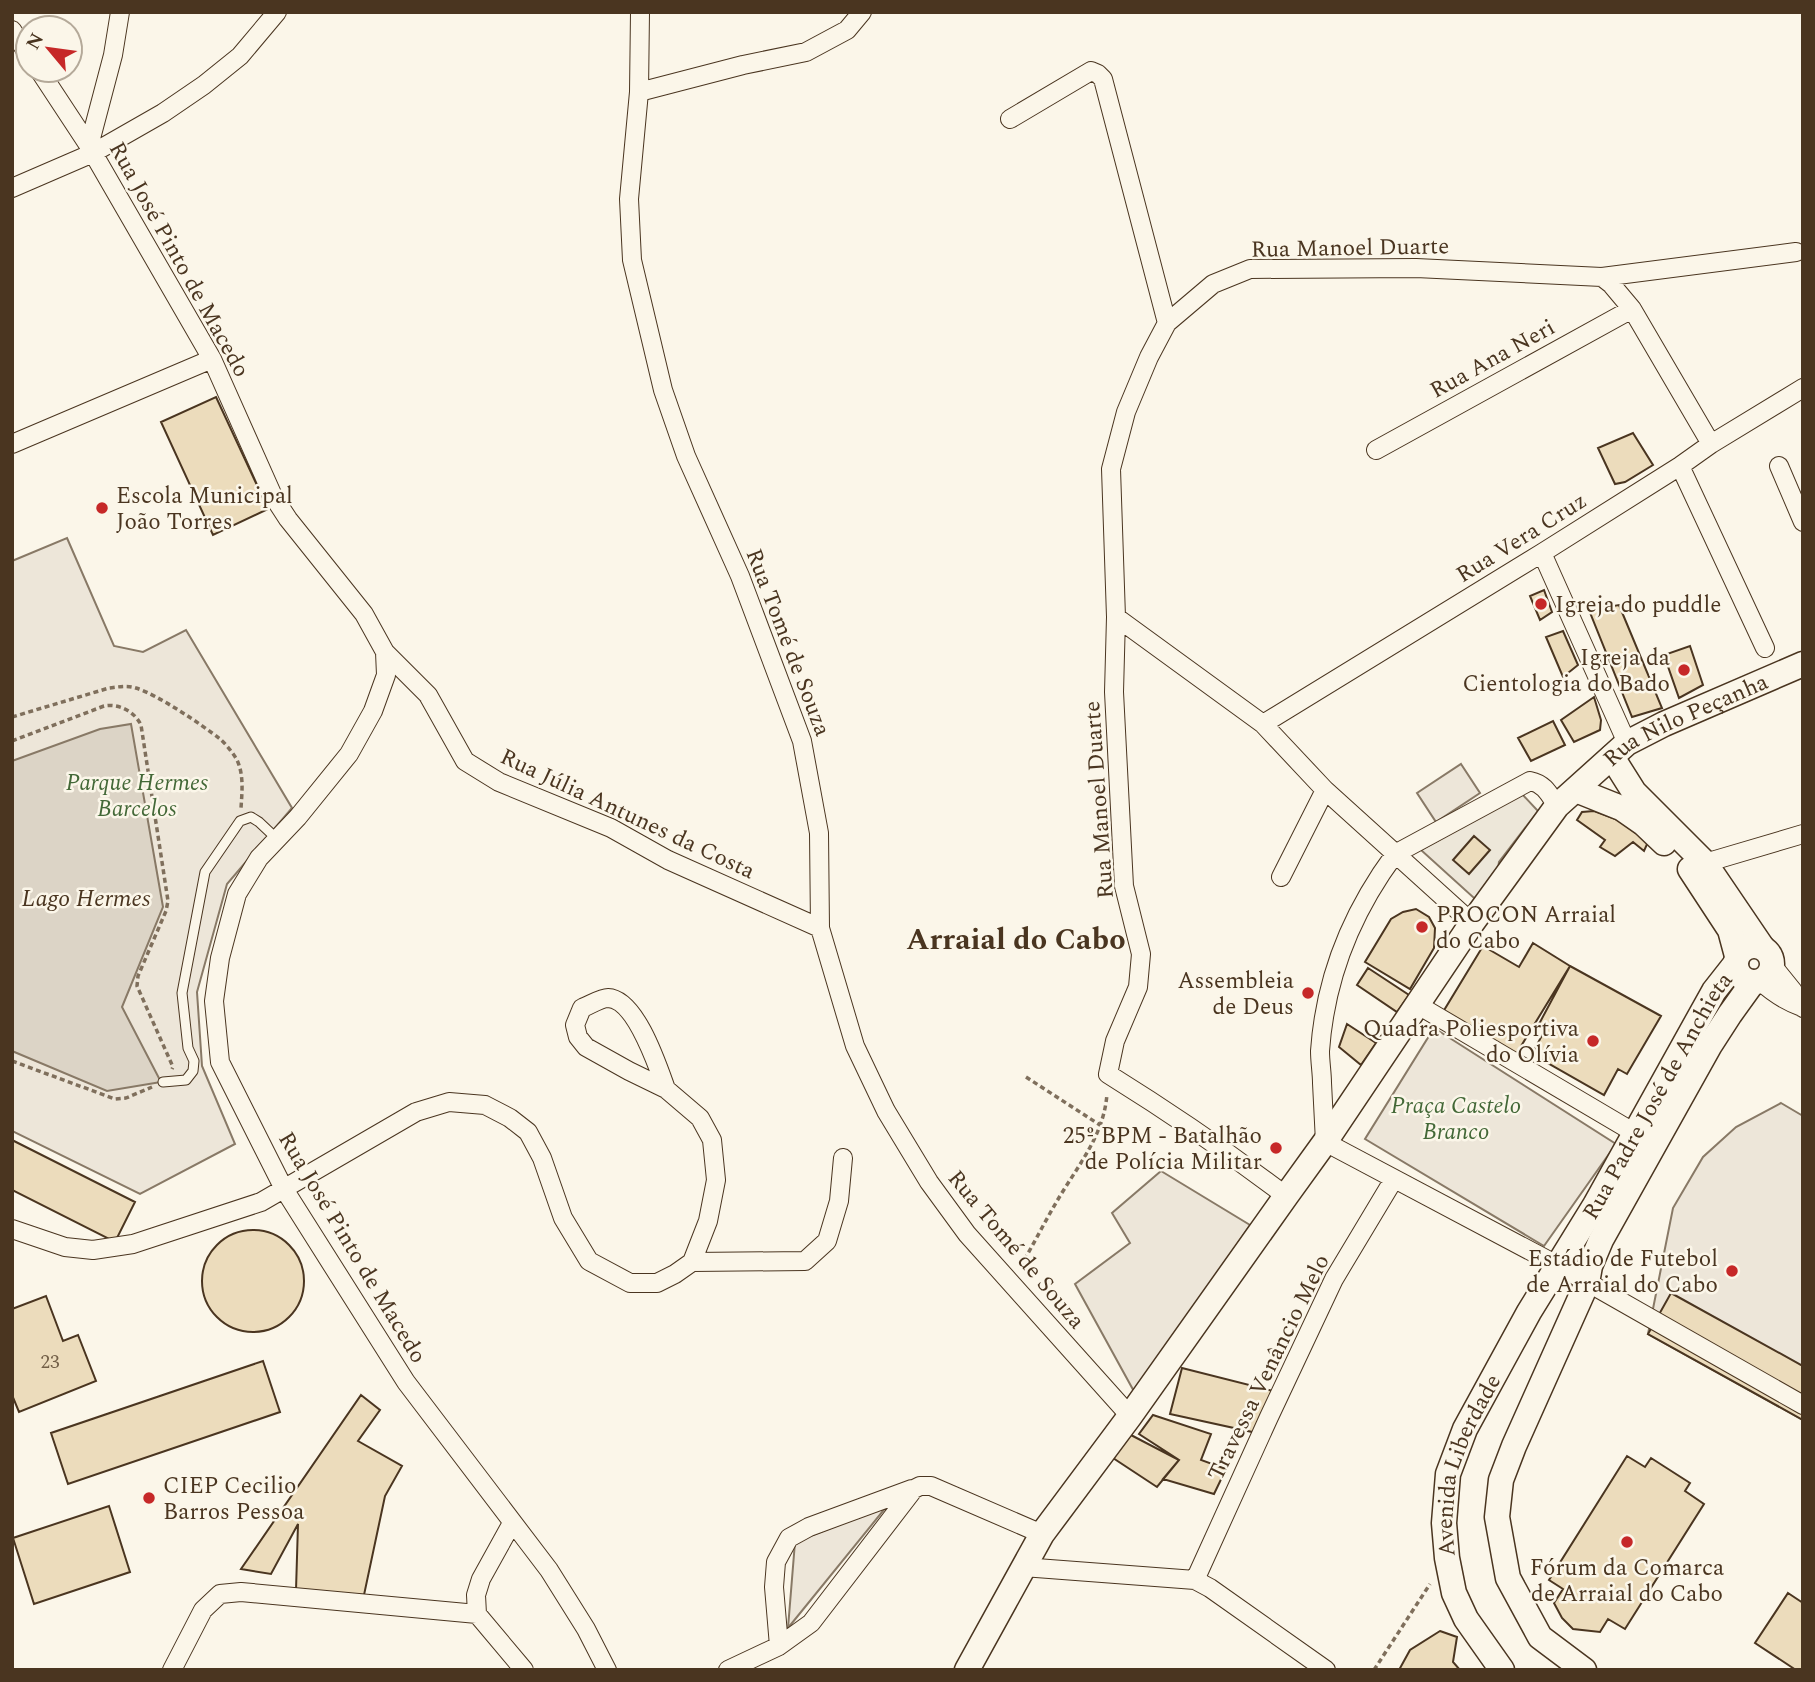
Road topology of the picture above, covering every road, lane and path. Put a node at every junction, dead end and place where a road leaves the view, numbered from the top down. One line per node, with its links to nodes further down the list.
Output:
1 (120, 12): 8 (street)
2 (277, 12): 8 (street)
3 (640, 12): 6 (street, Rua Tomé de Souza)
4 (862, 12): 6 (street)
5 (48, 84): 8 (street, Rua José Pinto de Macedo)
6 (639, 92): 42 (street, Rua Tomé de Souza)
7 (1010, 119): 13 (street)
8 (96, 149): 9 (street); 14 (street, Rua José Pinto de Macedo)
9 (12, 188)
10 (1796, 252): 11 (street, Rua Manoel Duarte)
11 (1602, 277): 12 (street); 13 (street, Rua Manoel Duarte)
12 (1632, 309): 17 (street); 18 (street, Rua Ana Neri)
13 (1167, 323): 23 (street, Rua Manoel Duarte)
14 (212, 359): 16 (street); 25 (street, Rua José Pinto de Macedo)
15 (1803, 388): 17 (street, Rua Vera Cruz)
16 (12, 444)
17 (1711, 444): 19 (street, Rua Vera Cruz)
18 (1376, 450)
19 (1680, 466): 22 (street, Rua Vera Cruz); 24 (street)
20 (1779, 466): 21 (street)
21 (1803, 522)
22 (1542, 553): 28 (street, Rua Vera Cruz); 30 (street)
23 (1116, 617): 28 (street); 48 (street, Rua Manoel Duarte)
24 (1765, 648)
25 (385, 652): 37 (street, Rua José Pinto de Macedo); 42 (street, Rua Júlia Antunes da Costa)
26 (1803, 664): 30 (main road, Rua Nilo Peçanha)
27 (12, 717): 35 (path)
28 (1263, 724): 31 (street)
29 (12, 741): 50 (path)
30 (1620, 750): 32 (main road, Rua Nilo Peçanha); 33 (main road)
31 (1325, 790): 38 (street); 40 (street)
32 (1576, 790): 33 (main road); 34 (main road, Rua Nilo Peçanha)
33 (1628, 800): 39 (main road)
34 (1557, 806): 38 (street); 41 (main road, Rua Nilo Peçanha)
35 (240, 821): 37 (lane); 50 (lane)
36 (1803, 834): 39 (street)
37 (276, 839): 57 (street, Rua José Pinto de Macedo)
38 (1395, 854): 41 (street); 54 (street)
39 (1698, 867): 43 (main road); 44 (main road)
40 (1281, 877)
41 (1472, 923): 45 (main road, Rua Nilo Peçanha)
42 (820, 928): 63 (street, Rua Tomé de Souza)
43 (1736, 960): 44 (main road); 53 (main road, Rua Padre José de Anchieta)
44 (1762, 969): 46 (street); 53 (main road, Rua Padre José de Anchieta)
45 (1418, 1004): 53 (street); 54 (main road, Rua Nilo Peçanha)
46 (1802, 1007)
47 (12, 1061): 50 (path)
48 (1108, 1074): 52 (path); 58 (street)
49 (1026, 1077): 52 (path)
50 (163, 1082)
51 (666, 1089): 51 (street); 60 (street)
52 (1100, 1125): 63 (path)
53 (1645, 1139): 61 (main road, Rua Padre José de Anchieta); 62 (main road, Rua Padre José de Anchieta)
54 (1325, 1142): 56 (street); 58 (main road, Rua Nilo Peçanha)
55 (843, 1158): 60 (street)
56 (1394, 1179): 61 (street); 71 (street, Travessa Venâncio Melo)
57 (284, 1189): 59 (street); 60 (street); 67 (street, Rua José Pinto de Macedo)
58 (1286, 1196): 65 (main road, Rua Nilo Peçanha)
59 (12, 1229)
60 (692, 1262)
61 (1557, 1265): 62 (street); 69 (main road, Avenida Liberdade)
62 (1587, 1283): 64 (street); 82 (main road, Avenida Liberdade)
63 (1011, 1284): 65 (street, Rua Tomé de Souza)
64 (1803, 1405)
65 (1130, 1416): 68 (main road, Rua Nilo Peçanha)
66 (914, 1489): 68 (street); 73 (street); 73 (street)
67 (512, 1522): 72 (street); 77 (street, Rua José Pinto de Macedo)
68 (1042, 1534): 70 (main road, Rua Nilo Peçanha)
69 (1447, 1558): 80 (path); 81 (main road, Avenida Liberdade)
70 (1023, 1567): 71 (street); 74 (main road, Rua Nilo Peçanha)
71 (1195, 1580): 79 (street)
72 (477, 1614): 75 (street); 76 (street)
73 (779, 1646): 78 (street)
74 (972, 1666)
75 (172, 1670)
76 (524, 1670)
77 (607, 1670)
78 (728, 1670)
79 (1326, 1670)
80 (1374, 1670)
81 (1502, 1670)
82 (1584, 1670)

